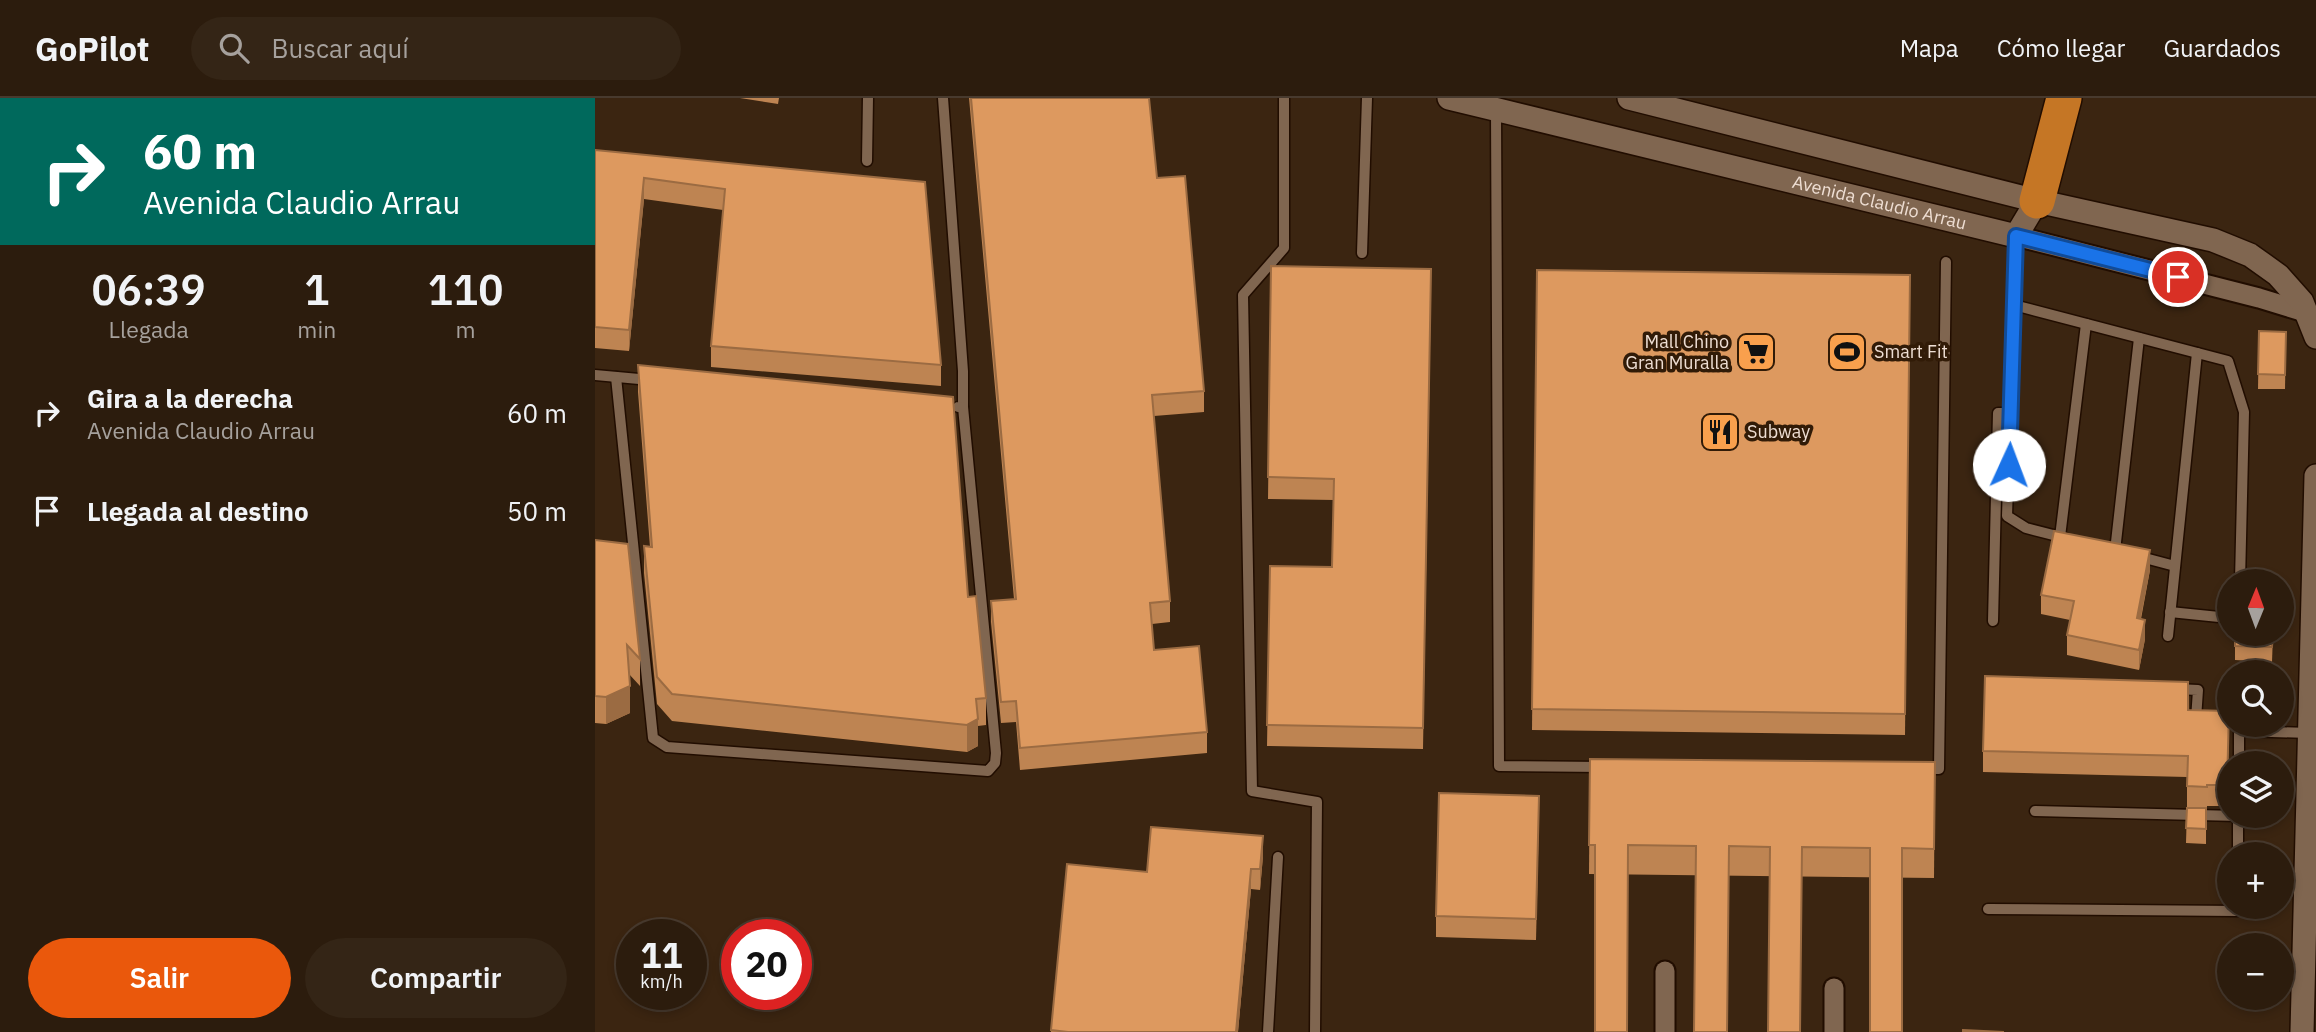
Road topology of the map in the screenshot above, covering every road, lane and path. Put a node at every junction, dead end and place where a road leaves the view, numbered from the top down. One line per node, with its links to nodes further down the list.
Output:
1 (869, 98): 9 (lane)
2 (943, 98): 24 (lane)
3 (1284, 98): 49 (lane)
4 (1367, 98): 12 (lane)
5 (1449, 98): 8 (street, Avenida Claudio Arrau)
6 (1629, 98): 10 (street)
7 (2064, 98): 10 (highway)
8 (1496, 110): 11 (street, Avenida Claudio Arrau); 39 (lane)
9 (867, 161)
10 (2037, 201): 11 (street); 15 (street)
11 (2016, 236): 14 (lane); 15 (street, Avenida Claudio Arrau)
12 (1362, 253)
13 (1946, 262): 40 (lane)
14 (2014, 305): 16 (lane); 25 (lane)
15 (2308, 313): 17 (street)
16 (2086, 324): 18 (lane); 25 (lane)
17 (2316, 337)
18 (2139, 338): 19 (lane); 28 (lane)
19 (2197, 353): 29 (lane); 30 (lane)
20 (595, 375): 21 (lane)
21 (616, 377): 22 (lane); 24 (lane)
22 (657, 380)
23 (950, 406): 24 (lane)
24 (963, 407)
25 (2010, 413): 33 (lane)
26 (2316, 476): 38 (street)
27 (2104, 548): 28 (lane)
28 (2115, 551): 29 (lane)
29 (2175, 566): 31 (lane)
30 (2240, 569)
31 (2170, 612): 32 (lane); 34 (lane)
32 (2217, 617)
33 (1993, 621)
34 (2168, 636)
35 (2158, 689): 36 (lane)
36 (2207, 719)
37 (2294, 732): 38 (lane)
38 (2309, 733): 52 (street)
39 (1609, 767)
40 (1912, 769)
41 (2035, 811): 42 (lane)
42 (2217, 815)
43 (1278, 858): 48 (lane)
44 (1988, 909): 45 (lane)
45 (2217, 911)
46 (1665, 971): 50 (street)
47 (1834, 988): 51 (street)
48 (1268, 1032)
49 (1315, 1032)
50 (1665, 1032)
51 (1834, 1032)
52 (2302, 1032)

